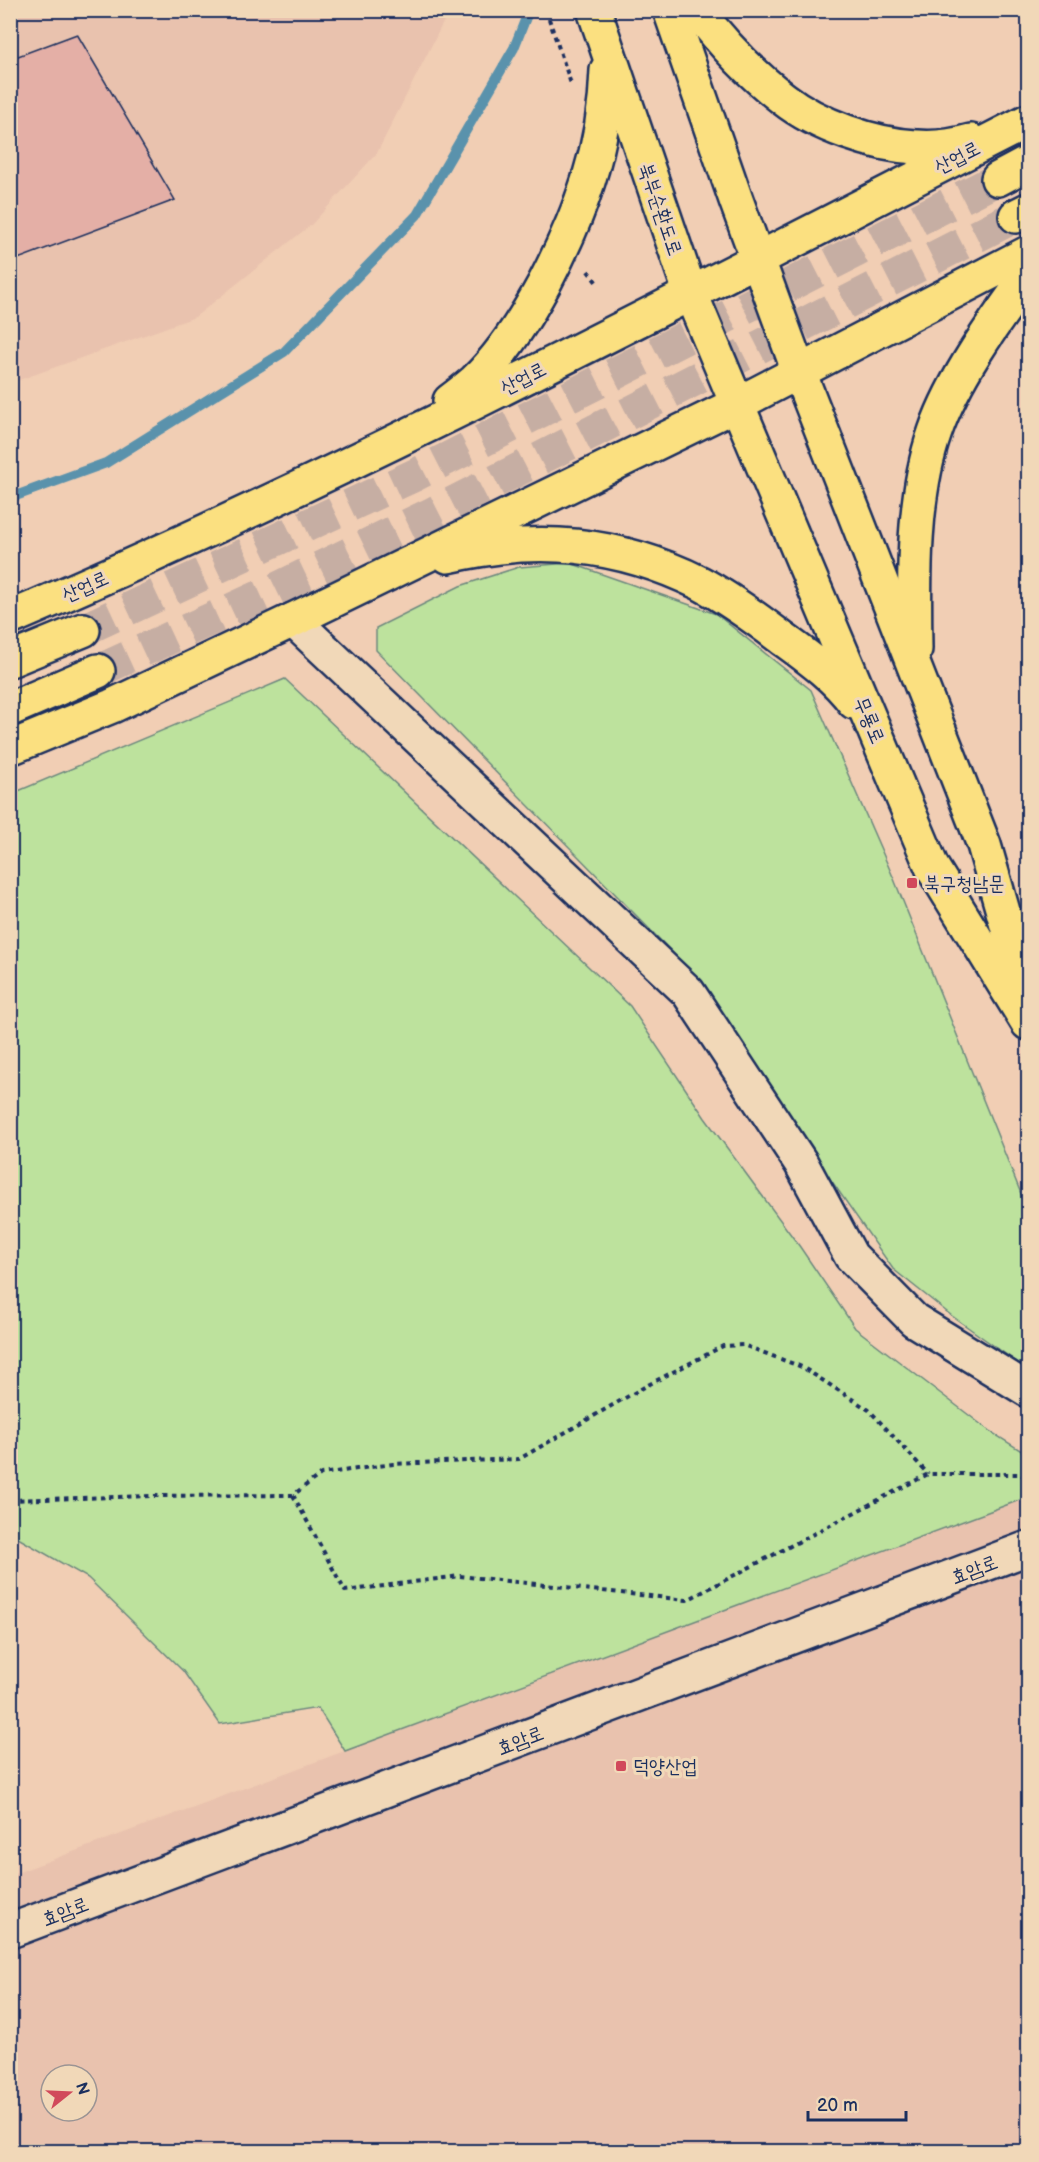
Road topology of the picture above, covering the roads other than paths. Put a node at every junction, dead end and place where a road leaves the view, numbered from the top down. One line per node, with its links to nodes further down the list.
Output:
1 (670, 10): 9 (main road)
2 (697, 10): 5 (main road)
3 (595, 15): 4 (main road, 북부순환도로)
4 (608, 53): 11 (main road, 북부순환도로); 14 (main road)
5 (1017, 127): 9 (main road, 산업로)
6 (1029, 163): 7 (main road)
7 (998, 179)
8 (1029, 253): 12 (main road)
9 (757, 258): 11 (main road, 산업로); 12 (main road)
10 (1029, 276): 20 (main road)
11 (690, 292): 13 (main road, 북부순환도로); 14 (main road, 산업로)
12 (799, 372): 13 (main road); 20 (main road)
13 (737, 404): 15 (main road); 23 (main road, 무룡로)
14 (401, 440): 16 (main road, 산업로)
15 (399, 568): 17 (main road); 23 (main road)
16 (10, 618)
17 (293, 620): 24 (main road); 27 (street)
18 (83, 630): 19 (main road, 산업로)
19 (10, 660)
20 (915, 669): 25 (main road)
21 (98, 671): 22 (main road)
22 (10, 709)
23 (872, 726): 26 (main road, 무룡로)
24 (10, 748)
25 (1029, 999)
26 (1029, 1023)
27 (1029, 1390)
28 (1029, 1548): 29 (street, 효암로)
29 (10, 1931)

